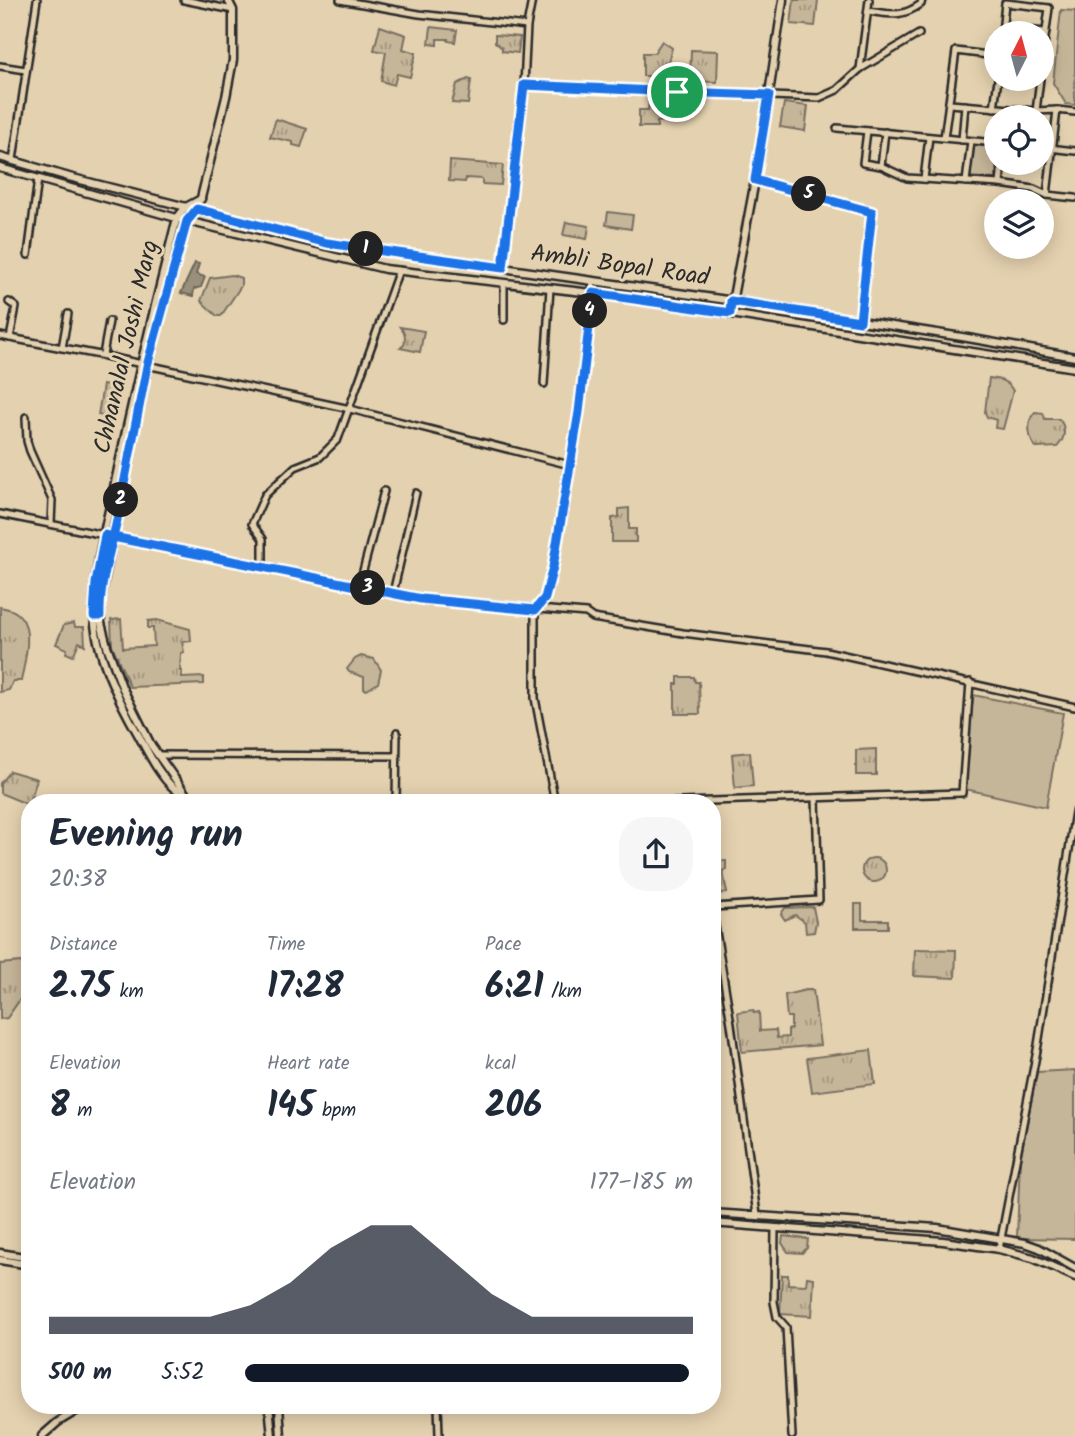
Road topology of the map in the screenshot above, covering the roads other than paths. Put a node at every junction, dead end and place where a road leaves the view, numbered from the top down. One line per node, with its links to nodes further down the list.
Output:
1 (37, 0): 19 (street)
2 (184, 0): 10 (street)
3 (228, 0): 10 (street)
4 (236, 0): 10 (street)
5 (340, 0): 14 (street)
6 (532, 0): 14 (street)
7 (783, 0): 21 (street)
8 (869, 0): 11 (street)
9 (922, 0): 11 (street)
10 (232, 9): 51 (street)
11 (868, 11): 18 (street)
12 (1003, 21): 13 (street)
13 (1047, 21)
14 (527, 26): 20 (street)
15 (919, 34): 18 (street)
16 (984, 54): 22 (street)
17 (0, 65): 19 (street)
18 (860, 69): 21 (street)
19 (26, 71): 40 (street)
20 (524, 85): 21 (street); 58 (street)
21 (769, 95): 46 (street)
22 (950, 104): 23 (street); 32 (street)
23 (965, 105): 24 (street); 34 (street)
24 (984, 106)
25 (1054, 110): 26 (street)
26 (1057, 110): 27 (street); 33 (street)
27 (1075, 112)
28 (838, 128): 29 (street)
29 (866, 131): 30 (street); 41 (street)
30 (885, 132): 31 (street); 41 (street)
31 (929, 136): 32 (street); 45 (street)
32 (944, 138): 34 (street)
33 (1054, 138)
34 (962, 140): 35 (street)
35 (971, 141): 36 (street); 47 (street)
36 (984, 142)
37 (1054, 148): 38 (street)
38 (1075, 150)
39 (0, 157): 40 (street, Ambli Bopal Road)
40 (13, 160): 53 (street, Ambli Bopal Road)
41 (881, 166): 45 (street)
42 (0, 168): 44 (street, Ambli Bopal Road)
43 (1001, 175): 48 (street)
44 (38, 179): 55 (street, Ambli Bopal Road); 57 (street)
45 (924, 179): 47 (street)
46 (755, 180): 64 (street); 70 (street)
47 (966, 182): 48 (street)
48 (1000, 184): 49 (street)
49 (1034, 189)
50 (1054, 196): 52 (street)
51 (201, 198): 53 (street); 54 (street)
52 (1075, 198)
53 (186, 207): 54 (street, Ambli Bopal Road); 55 (street)
54 (197, 209): 56 (street); 58 (street, Ambli Bopal Road)
55 (177, 218): 56 (street, Ambli Bopal Road); 76 (street, Chhanalal Joshi Marg)
56 (187, 221): 59 (street, Ambli Bopal Road); 76 (street, Chhanalal Joshi Marg)
57 (28, 255)
58 (503, 268): 60 (street, Ambli Bopal Road)
59 (398, 270): 61 (street, Ambli Bopal Road); 79 (street)
60 (593, 281): 63 (street); 64 (street, Ambli Bopal Road)
61 (504, 283): 62 (street, Ambli Bopal Road); 68 (street)
62 (550, 288): 63 (street, Ambli Bopal Road); 78 (street)
63 (593, 293): 66 (street, Ambli Bopal Road); 81 (street)
64 (731, 301): 66 (street); 70 (street, Ambli Bopal Road)
65 (9, 302): 72 (street)
66 (730, 313): 77 (street, Ambli Bopal Road)
67 (68, 314): 73 (street)
68 (504, 320)
69 (109, 321): 74 (street)
70 (860, 321): 75 (street, Ambli Bopal Road)
71 (0, 336): 72 (street)
72 (10, 338): 73 (street)
73 (62, 348): 74 (street)
74 (103, 355): 76 (street)
75 (1075, 357)
76 (143, 365): 79 (street); 86 (street, Chhanalal Joshi Marg); 87 (street, Chhanalal Joshi Marg)
77 (1075, 368)
78 (544, 384)
79 (350, 409): 81 (street); 88 (street)
80 (26, 416): 85 (street)
81 (570, 465): 91 (street)
82 (384, 491): 89 (street)
83 (416, 493): 90 (street)
84 (0, 514): 85 (street)
85 (51, 524): 86 (street)
86 (105, 535): 87 (street); 92 (street, Chhanalal Joshi Marg)
87 (113, 537): 88 (street); 92 (street, Chhanalal Joshi Marg)
88 (263, 566): 89 (street)
89 (359, 586): 90 (street)
90 (393, 593): 91 (street)
91 (535, 610): 93 (street); 100 (street)
92 (97, 616): 96 (street, Chhanalal Joshi Marg); 98 (street, Chhanalal Joshi Marg)
93 (970, 682): 94 (street); 101 (street)
94 (1075, 707)
95 (397, 732): 97 (street)
96 (158, 755): 97 (street); 98 (street, Chhanalal Joshi Marg)
97 (396, 756): 99 (street)
98 (183, 794)
99 (396, 794)
100 (553, 794)
101 (816, 798): 102 (street); 104 (street)
102 (721, 801)
103 (1075, 812): 110 (street)
104 (721, 906)
105 (721, 963): 107 (street)
106 (721, 1213): 107 (street)
107 (757, 1214): 110 (street)
108 (721, 1224): 109 (street)
109 (775, 1228): 111 (street); 127 (street)
110 (1001, 1239): 111 (street); 116 (street)
111 (999, 1249): 117 (street)
112 (0, 1253): 113 (street)
113 (21, 1256)
114 (0, 1260): 115 (street)
115 (21, 1264)
116 (1075, 1268)
117 (1075, 1278)
118 (71, 1414): 122 (street)
119 (270, 1414): 124 (street)
120 (280, 1414): 125 (street)
121 (438, 1414): 126 (street)
122 (68, 1416): 123 (street)
123 (42, 1436)
124 (272, 1436)
125 (281, 1436)
126 (439, 1436)
127 (792, 1436)

